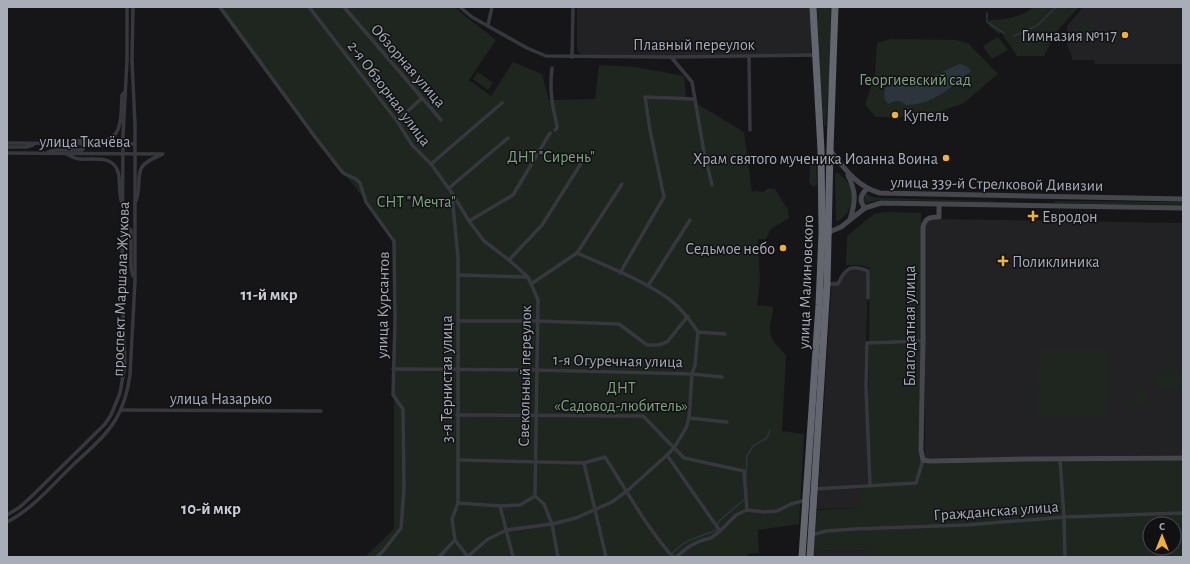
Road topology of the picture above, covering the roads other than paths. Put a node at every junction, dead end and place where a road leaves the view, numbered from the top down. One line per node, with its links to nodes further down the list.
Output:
1 (127, 7): 17 (street, проспект Маршала Жукова)
2 (133, 7): 32 (street, проспект Маршала Жукова)
3 (220, 7): 79 (street, улица Курсантов)
4 (309, 7): 22 (street, 2-я Обзорная улица)
5 (344, 7): 18 (street, Обзорная улица)
6 (460, 7): 11 (street, Плавный переулок)
7 (492, 7): 11 (street)
8 (573, 7): 14 (street)
9 (813, 7): 12 (highway, улица Малиновского)
10 (835, 7): 34 (highway, улица Малиновского)
11 (488, 26): 14 (street, Плавный переулок)
12 (816, 55): 13 (street, Плавный переулок); 62 (highway, улица Малиновского)
13 (749, 56): 15 (street, Плавный переулок); 24 (street)
14 (572, 57): 15 (street, Плавный переулок)
15 (671, 57): 19 (street)
16 (552, 68): 23 (street)
17 (125, 91): 29 (street); 31 (street, проспект Маршала Жукова)
18 (422, 98): 21 (street, Обзорная улица); 22 (street)
19 (694, 98): 44 (street); 65 (street)
20 (502, 103): 41 (street)
21 (441, 120)
22 (397, 122): 41 (street, 2-я Обзорная улица)
23 (555, 130)
24 (750, 130)
25 (550, 133): 60 (street)
26 (508, 138): 45 (street)
27 (7, 143): 28 (street, улица Ткачёва)
28 (36, 144): 29 (street, улица Ткачёва); 33 (street)
29 (65, 144): 30 (street, улица Ткачёва)
30 (82, 144): 31 (street, улица Ткачёва); 36 (street)
31 (124, 144): 32 (street, улица Ткачёва); 38 (street, проспект Маршала Жукова)
32 (135, 144): 39 (street, проспект Маршала Жукова)
33 (7, 147)
34 (830, 148): 42 (main road, улица 339-й Стрелковой Дивизии); 62 (highway, улица Малиновского)
35 (7, 153): 36 (street, улица Ткачёва)
36 (45, 153): 37 (street, улица Ткачёва)
37 (64, 153): 38 (street, улица Ткачёва); 52 (street)
38 (123, 153): 39 (street, улица Ткачёва); 52 (street, проспект Маршала Жукова)
39 (135, 153): 51 (street, проспект Маршала Жукова); 51 (street, улица Ткачёва)
40 (585, 157): 64 (street)
41 (431, 164): 45 (street, 2-я Обзорная улица)
42 (847, 172): 46 (main road, улица 339-й Стрелковой Дивизии); 59 (main road)
43 (622, 184): 63 (street)
44 (712, 186)
45 (449, 188): 47 (street, 2-я Обзорная улица)
46 (867, 189): 48 (main road, улица 339-й Стрелковой Дивизии); 56 (main road)
47 (452, 193): 60 (street, Свекольный переулок); 66 (street, 3-я Тернистая улица)
48 (998, 196): 49 (main road, улица 339-й Стрелковой Дивизии); 54 (main road)
49 (1012, 196): 50 (main road, улица 339-й Стрелковой Дивизии); 55 (main road)
50 (1183, 199)
51 (135, 203): 68 (street, проспект Маршала Жукова)
52 (123, 205): 61 (street, проспект Маршала Жукова)
53 (939, 205): 54 (main road, улица 339-й Стрелковой Дивизии); 56 (main road, улица 339-й Стрелковой Дивизии); 78 (main road, Благодатная улица)
54 (997, 206): 55 (main road, улица 339-й Стрелковой Дивизии)
55 (1012, 206): 57 (main road, улица 339-й Стрелковой Дивизии)
56 (865, 208): 59 (main road, улица 339-й Стрелковой Дивизии)
57 (1183, 208)
58 (690, 220): 71 (street)
59 (850, 220): 62 (main road, улица 339-й Стрелковой Дивизии)
60 (470, 221): 64 (street, Свекольный переулок)
61 (123, 228): 68 (street); 108 (street, проспект Маршала Жукова)
62 (825, 233): 70 (highway, улица Малиновского); 102 (highway, улица Малиновского)
63 (578, 253): 65 (street); 69 (street)
64 (509, 260): 67 (street, Свекольный переулок)
65 (620, 273): 71 (street)
66 (458, 275): 67 (street); 74 (street, 3-я Тернистая улица)
67 (528, 277): 69 (street, Свекольный переулок)
68 (135, 281): 84 (street, проспект Маршала Жукова)
69 (531, 284): 75 (street, Свекольный переулок)
70 (828, 284): 72 (street); 99 (highway, улица Малиновского)
71 (648, 286): 73 (street)
72 (868, 298)
73 (688, 316): 75 (street); 76 (street)
74 (458, 321): 75 (street); 80 (street, 3-я Тернистая улица)
75 (538, 321): 81 (street, Свекольный переулок)
76 (698, 332): 77 (street); 82 (street)
77 (724, 334)
78 (923, 341): 95 (main road, Благодатная улица); 98 (street)
79 (393, 369): 80 (street, 1-я Огуречная улица); 116 (street, улица Курсантов)
80 (457, 369): 81 (street, 1-я Огуречная улица); 86 (street, 3-я Тернистая улица)
81 (537, 370): 82 (street, 1-я Огуречная улица); 87 (street, Свекольный переулок)
82 (692, 374): 83 (street, 1-я Огуречная улица); 88 (street)
83 (722, 377)
84 (121, 410): 85 (street, улица Назарько); 110 (street, проспект Маршала Жукова)
85 (321, 411)
86 (457, 415): 87 (street); 94 (street, 3-я Тернистая улица)
87 (536, 415): 90 (street); 96 (street, Свекольный переулок)
88 (689, 418): 89 (street); 90 (street)
89 (727, 422)
90 (674, 448): 91 (street); 106 (street)
91 (667, 455): 100 (street); 113 (street)
92 (1183, 458): 93 (main road)
93 (1060, 459): 95 (main road); 109 (street)
94 (459, 460): 96 (street); 103 (street, 3-я Тернистая улица)
95 (923, 460): 98 (street, Благодатная улица)
96 (534, 461): 97 (street); 101 (street, Свекольный переулок)
97 (584, 463): 100 (street); 105 (street)
98 (870, 486): 99 (street, Благодатная улица)
99 (814, 489): 114 (highway, улица Малиновского)
100 (627, 491): 105 (street); 122 (street)
101 (535, 496): 104 (street); 111 (street)
102 (806, 500): 106 (street); 123 (highway, улица Малиновского)
103 (458, 504): 104 (street); 115 (street, 3-я Тернистая улица)
104 (500, 506): 112 (street)
105 (595, 510): 111 (street); 121 (street)
106 (747, 510): 113 (street)
107 (1183, 513): 109 (street, Гражданская улица)
108 (7, 515)
109 (1064, 517): 114 (street, Гражданская улица); 125 (street)
110 (7, 522)
111 (552, 524): 112 (street); 120 (street)
112 (507, 530): 118 (street); 119 (street)
113 (720, 531): 122 (street)
114 (811, 536): 124 (highway, улица Малиновского)
115 (455, 540): 117 (street); 118 (street)
116 (377, 557)
117 (439, 557)
118 (468, 557)
119 (513, 557)
120 (558, 557)
121 (606, 557)
122 (674, 557)
123 (802, 557)
124 (810, 557)
125 (1065, 557)

